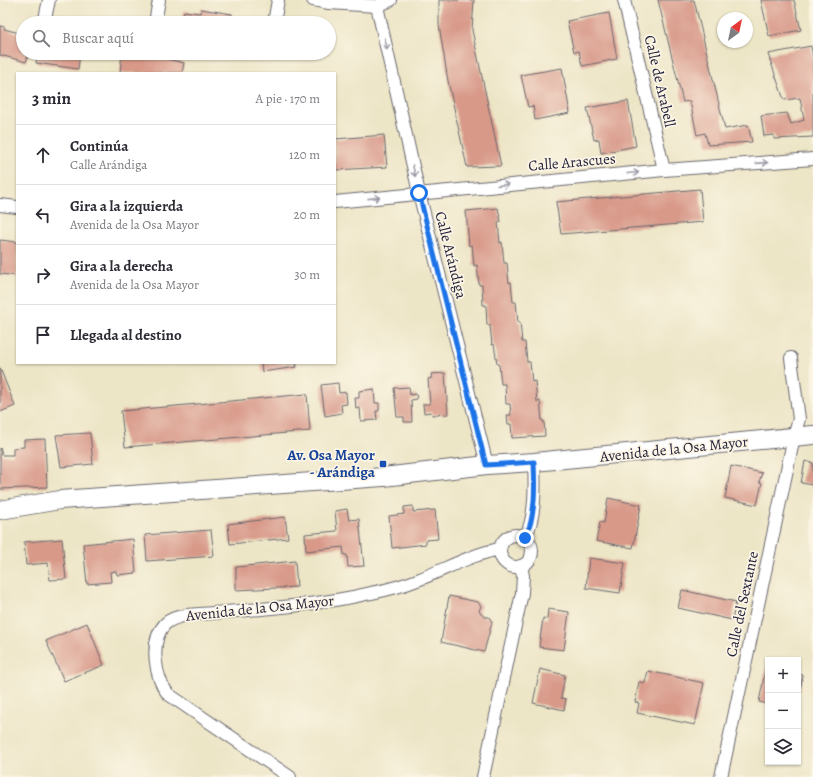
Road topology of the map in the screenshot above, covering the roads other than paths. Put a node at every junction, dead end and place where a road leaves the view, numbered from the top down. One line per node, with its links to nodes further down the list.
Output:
1 (49, 0): 8 (street)
2 (159, 0): 9 (street)
3 (278, 0): 10 (street)
4 (313, 0): 7 (street)
5 (391, 0): 7 (street)
6 (624, 0): 12 (street, Calle de Arabell)
7 (377, 6): 13 (street, Calle Arándiga, one-way to 13)
8 (46, 16)
9 (156, 16)
10 (275, 16)
11 (813, 159): 12 (street, Calle Arascues, one-way to 11)
12 (664, 170): 13 (street, Calle Arascues, one-way to 12)
13 (419, 193): 14 (street, Calle Arascues, one-way to 13); 21 (street, Calle Arándiga)
14 (336, 202)
15 (0, 205): 16 (street)
16 (16, 207)
17 (791, 358): 19 (street, Calle del Sextante)
18 (813, 435): 19 (main road, Avenida de la Osa Mayor)
19 (794, 437): 20 (main road, Avenida de la Osa Mayor); 28 (street, Calle del Sextante)
20 (534, 462): 21 (main road, Avenida de la Osa Mayor); 23 (street)
21 (486, 465): 22 (main road, Avenida de la Osa Mayor)
22 (0, 510)
23 (525, 538): 24 (street); 25 (street)
24 (500, 549): 25 (street); 26 (street, Avenida de la Osa Mayor)
25 (521, 566): 27 (street)
26 (290, 777)
27 (483, 777)
28 (721, 777)

